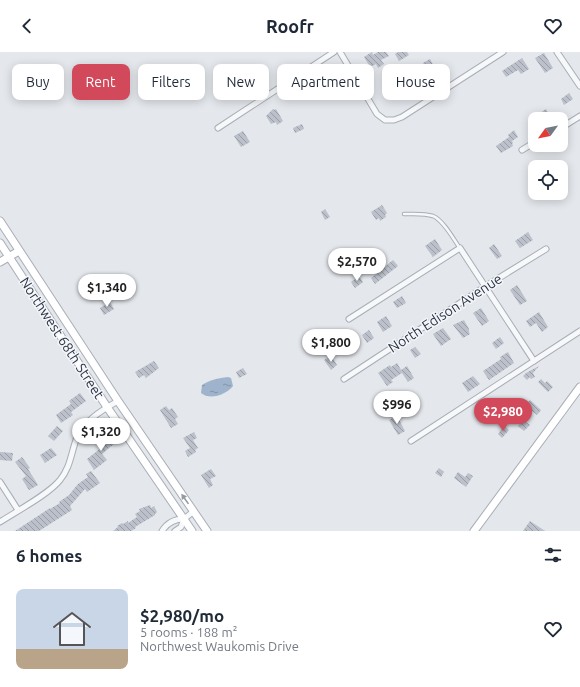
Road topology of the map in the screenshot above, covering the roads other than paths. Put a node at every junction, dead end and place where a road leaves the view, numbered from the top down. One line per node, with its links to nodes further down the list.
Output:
1 (334, 52): 8 (street)
2 (340, 52): 3 (street)
3 (503, 52)
4 (557, 52): 5 (street)
5 (580, 86)
6 (580, 116): 7 (street)
7 (568, 124)
8 (218, 128)
9 (528, 146): 10 (street)
10 (522, 150)
11 (404, 214): 14 (lane)
12 (0, 221): 16 (main road, Northwest 68th Street)
13 (0, 243): 17 (main road, Northwest 68th Street)
14 (460, 248): 19 (street); 20 (street)
15 (546, 249): 19 (street, North Edison Avenue)
16 (19, 251): 17 (main road); 25 (main road, Northwest 68th Street)
17 (9, 257): 18 (main road); 26 (main road, Northwest 68th Street)
18 (0, 262)
19 (486, 286): 22 (street); 23 (street, North Edison Avenue)
20 (349, 319)
21 (580, 331): 22 (street)
22 (534, 361): 27 (street)
23 (344, 379)
24 (580, 387): 37 (main road)
25 (118, 401): 26 (street); 30 (main road, Northwest 68th Street, one-way to 25)
26 (107, 407): 29 (street); 31 (main road, Northwest 68th Street)
27 (411, 441)
28 (0, 482): 29 (street)
29 (18, 510): 32 (street)
30 (194, 511): 31 (street); 36 (main road, Northwest 68th Street)
31 (184, 519): 33 (street); 34 (street); 35 (main road, Northwest 68th Street)
32 (0, 522)
33 (162, 531)
34 (175, 531)
35 (192, 531)
36 (207, 531)
37 (474, 531)

